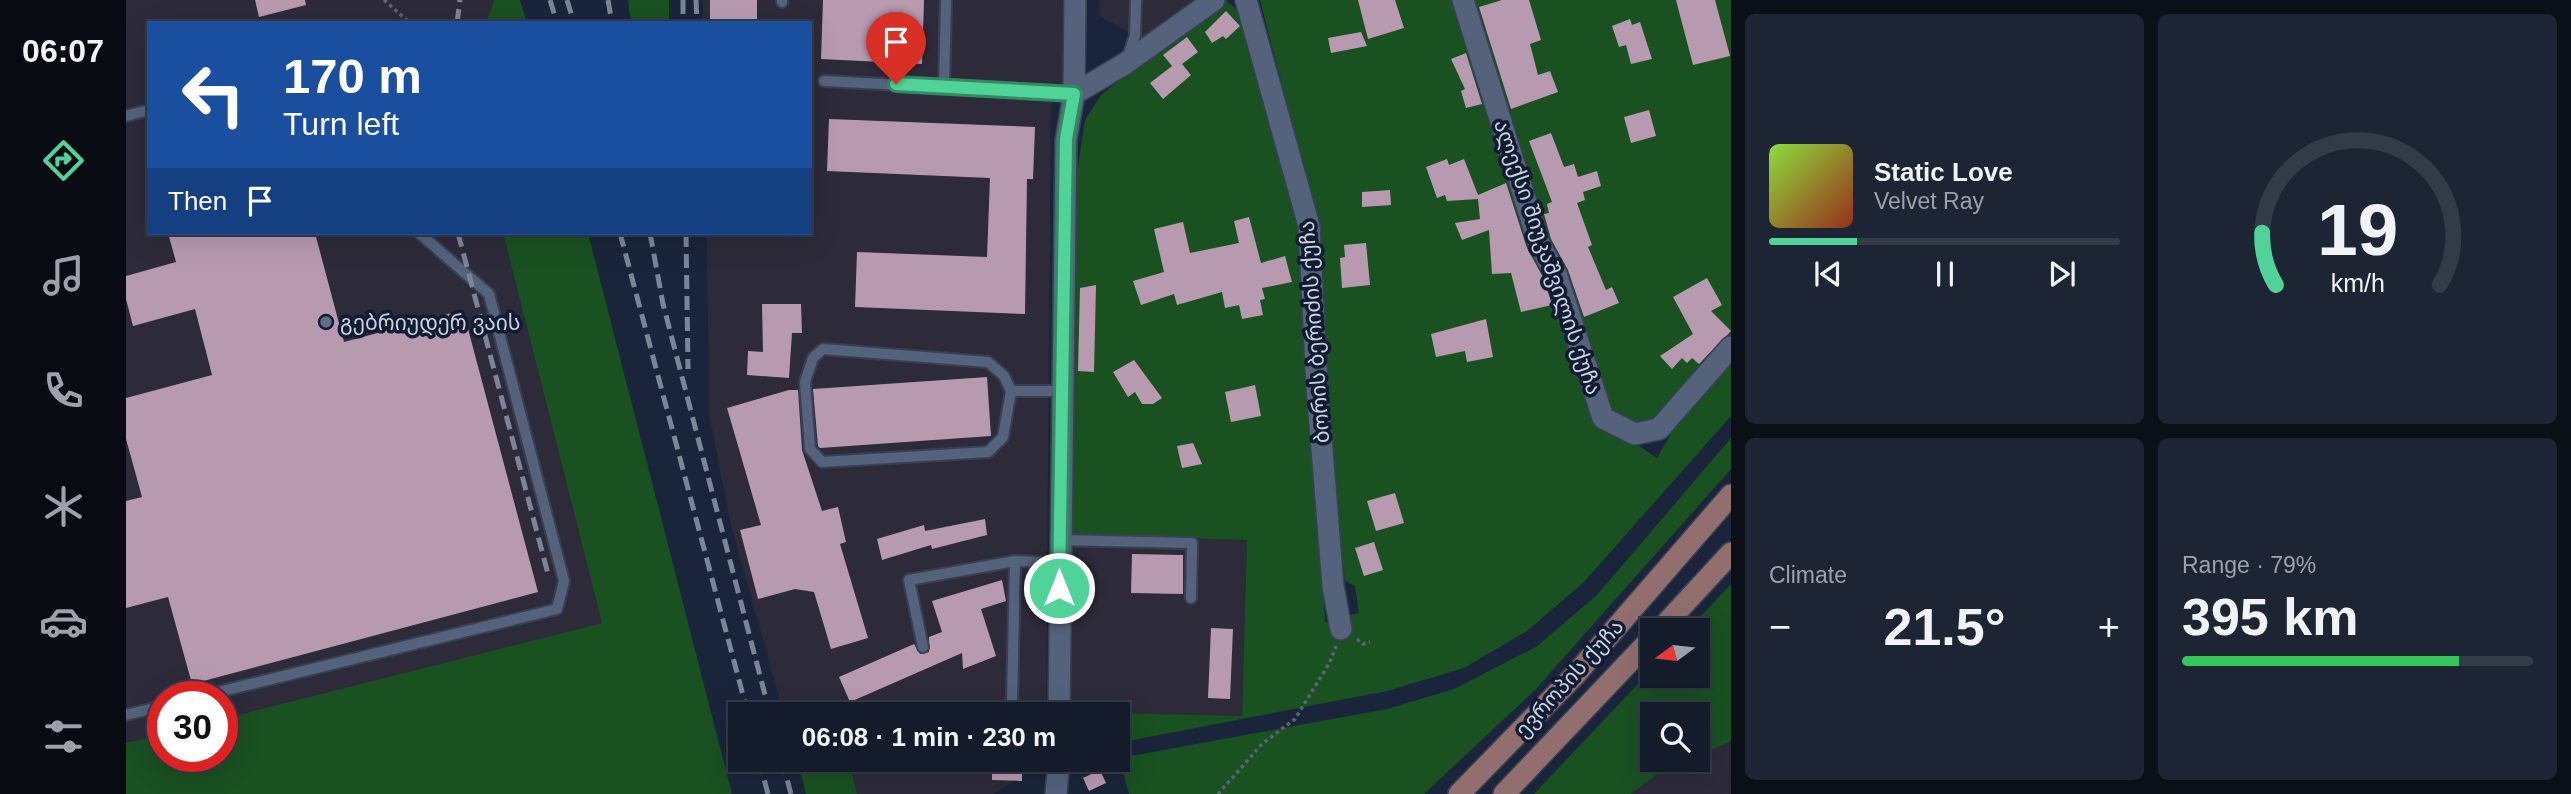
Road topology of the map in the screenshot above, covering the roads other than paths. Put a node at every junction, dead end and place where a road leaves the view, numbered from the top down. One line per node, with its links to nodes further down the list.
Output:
1 (946, 0): 9 (lane)
2 (1075, 0): 10 (street)
3 (1136, 0): 7 (lane)
4 (1214, 0): 7 (street)
5 (1246, 0): 24 (street, ბორის ბერიძის ქუჩა)
6 (1463, 0): 14 (street, ალექსი შიუკაშვილის ქუჩა)
7 (1126, 63): 10 (street)
8 (824, 80): 9 (lane)
9 (944, 86): 10 (lane)
10 (1074, 94): 16 (street)
11 (147, 111): 12 (lane)
12 (126, 116)
13 (421, 235): 27 (lane)
14 (1731, 347)
15 (1011, 391): 15 (lane); 16 (lane)
16 (1062, 391): 18 (street)
17 (1731, 495): 34 (main road, ევროპის ქუჩა)
18 (1059, 540): 21 (street); 22 (lane)
19 (1731, 553): 23 (main road, ევროპის ქუჩა)
20 (1014, 561): 21 (lane); 25 (lane); 28 (lane)
21 (1059, 563): 29 (street)
22 (1191, 598)
23 (1671, 618)
24 (1341, 629)
25 (923, 647)
26 (1640, 651): 35 (main road, ევროპის ქუჩა)
27 (238, 687)
28 (1012, 702)
29 (1059, 702)
30 (147, 710): 31 (lane)
31 (126, 715)
32 (1058, 772): 33 (street)
33 (1056, 794)
34 (1459, 794)
35 (1503, 794)

